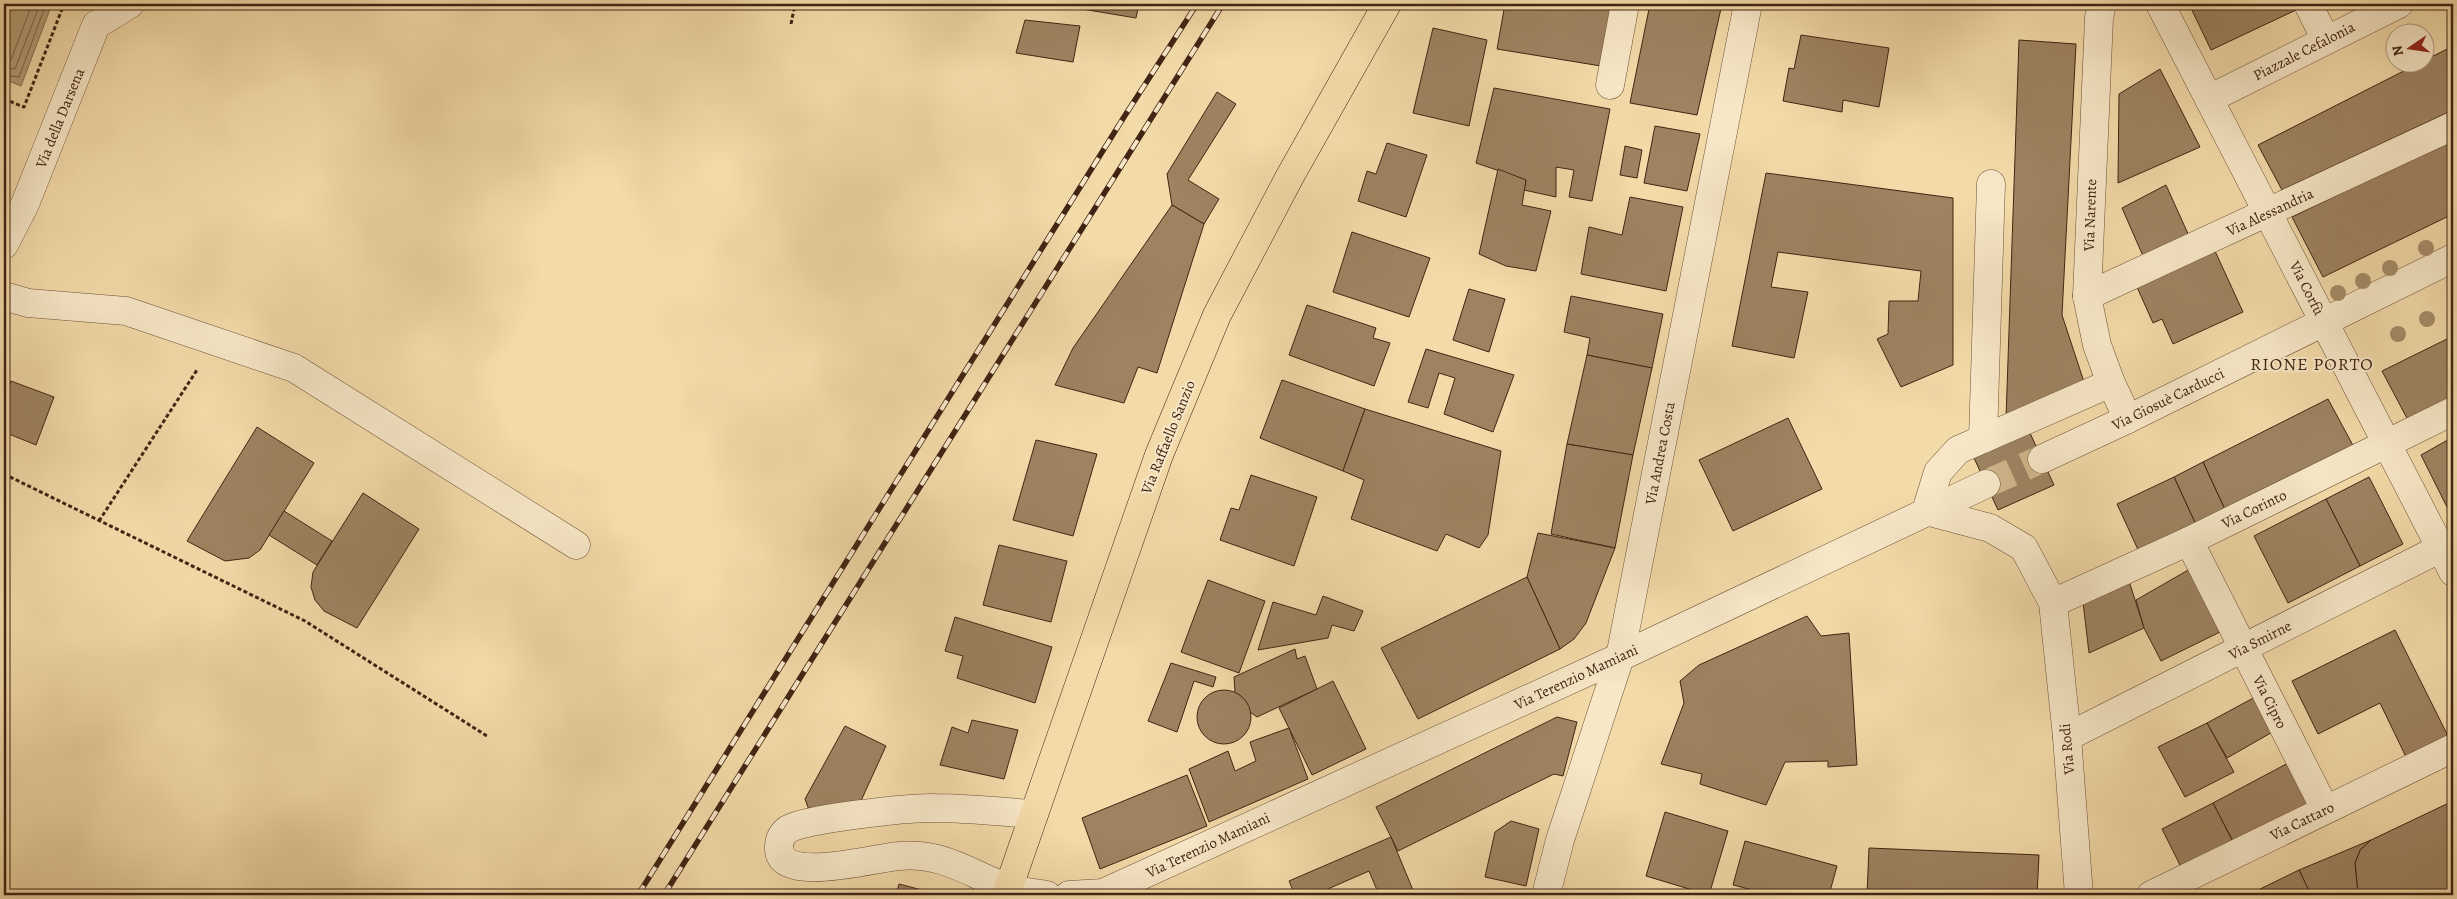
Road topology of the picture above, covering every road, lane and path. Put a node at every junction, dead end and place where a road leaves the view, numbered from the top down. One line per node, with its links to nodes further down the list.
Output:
1 (64, 4): 15 (path)
2 (130, 4): 11 (street, Via della Darsena)
3 (795, 4): 12 (path)
4 (1387, 4): 47 (main road, Via Raffaello Sanzio)
5 (1626, 4): 14 (street)
6 (1748, 4): 42 (street, Via Andrea Costa)
7 (2102, 4): 23 (street, Via Narente)
8 (2160, 4): 16 (street, Via Corfù)
9 (2308, 4): 13 (street)
10 (2399, 4): 13 (street, Piazzale Cefalonia)
11 (100, 14): 20 (street, Via della Darsena)
12 (791, 24)
13 (2326, 40): 16 (street, Piazzale Cefalonia)
14 (1610, 85)
15 (4, 99)
16 (2209, 99): 19 (street, Via Corfù)
17 (2453, 126): 19 (street, Via Alessandria)
18 (1990, 184): 29 (street)
19 (2268, 213): 23 (street, Via Alessandria); 24 (street, Via Corfù)
20 (4, 245)
21 (2453, 258): 24 (street, Via Giosuè Carducci)
22 (4, 296): 25 (street)
23 (2087, 296): 26 (street, Via Narente)
24 (2324, 322): 28 (street, Via Giosuè Carducci); 30 (street, Via Corfù)
25 (215, 341): 35 (path); 37 (street)
26 (2111, 383): 28 (street, Via Narente); 29 (street)
27 (2453, 411): 30 (street, Via Corinto)
28 (2128, 419): 31 (street, Via Giosuè Carducci)
29 (1983, 439): 34 (street)
30 (2386, 443): 36 (street, Via Corinto); 38 (street, Via Corfù)
31 (2042, 459)
32 (4, 474): 35 (path)
33 (1986, 484): 34 (street, Via Terenzio Mamiani)
34 (1926, 512): 40 (street); 42 (street, Via Terenzio Mamiani)
35 (99, 521): 43 (path)
36 (2189, 541): 40 (street, Via Corinto); 41 (street, Via Cipro)
37 (576, 545)
38 (2447, 545): 39 (street, Via Corfù); 41 (street, Via Smirne)
39 (2453, 572)
40 (2053, 603): 44 (street, Via Rodi)
41 (2242, 649): 44 (street, Via Smirne); 46 (street, Via Cipro)
42 (1620, 657): 50 (street, Via Terenzio Mamiani); 51 (street, Via Andrea Costa)
43 (486, 736)
44 (2067, 737): 52 (street, Via Rodi)
45 (2453, 748): 46 (street, Via Cattaro)
46 (2325, 809): 53 (street, Via Cattaro)
47 (1034, 814): 48 (main road, Via Raffaello Sanzio); 48 (street)
48 (1007, 892): 49 (street)
49 (1047, 895)
50 (1068, 895)
51 (1546, 895)
52 (2079, 895)
53 (2150, 895)

